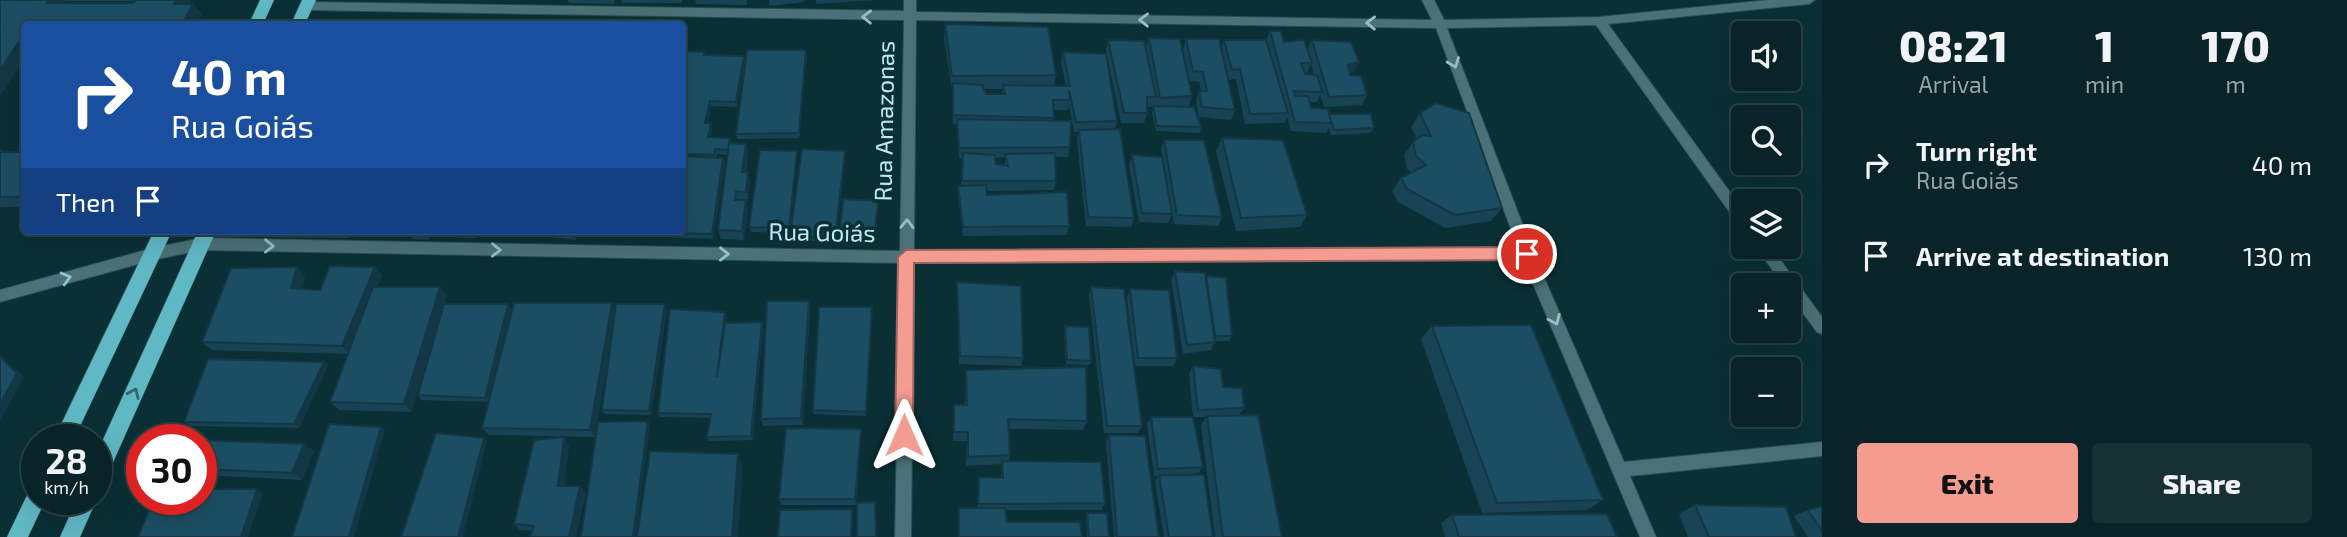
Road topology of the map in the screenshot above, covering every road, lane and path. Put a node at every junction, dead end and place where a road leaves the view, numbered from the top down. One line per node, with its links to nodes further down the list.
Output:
1 (267, 0): 7 (main road)
2 (910, 0): 6 (street, Rua Amazonas)
3 (1428, 0): 10 (street)
4 (1809, 0): 9 (street)
5 (308, 3): 6 (street, one-way to 5); 8 (main road)
6 (910, 18): 10 (street, one-way to 6); 16 (street, Rua Amazonas, one-way to 6)
7 (257, 21)
8 (299, 21)
9 (1599, 21): 10 (street); 11 (street)
10 (1440, 24): 15 (street, one-way to 15)
11 (1731, 203)
12 (161, 235): 14 (main road)
13 (204, 238): 14 (street, Rua Goiás); 16 (street, Rua Goiás, one-way to 16); 21 (main road, one-way to 13)
14 (153, 254): 18 (street, Rua Goiás, one-way to 14); 20 (main road)
15 (1527, 254): 16 (street, Rua Goiás); 23 (street, one-way to 23)
16 (906, 257): 28 (street, Rua Amazonas)
17 (1772, 259): 19 (street)
18 (0, 296)
19 (1822, 328)
20 (71, 424)
21 (112, 442)
22 (1822, 449): 23 (street)
23 (1618, 470): 29 (street)
24 (28, 515): 26 (main road)
25 (80, 515): 27 (main road)
26 (17, 537)
27 (70, 537)
28 (902, 537)
29 (1648, 537)

